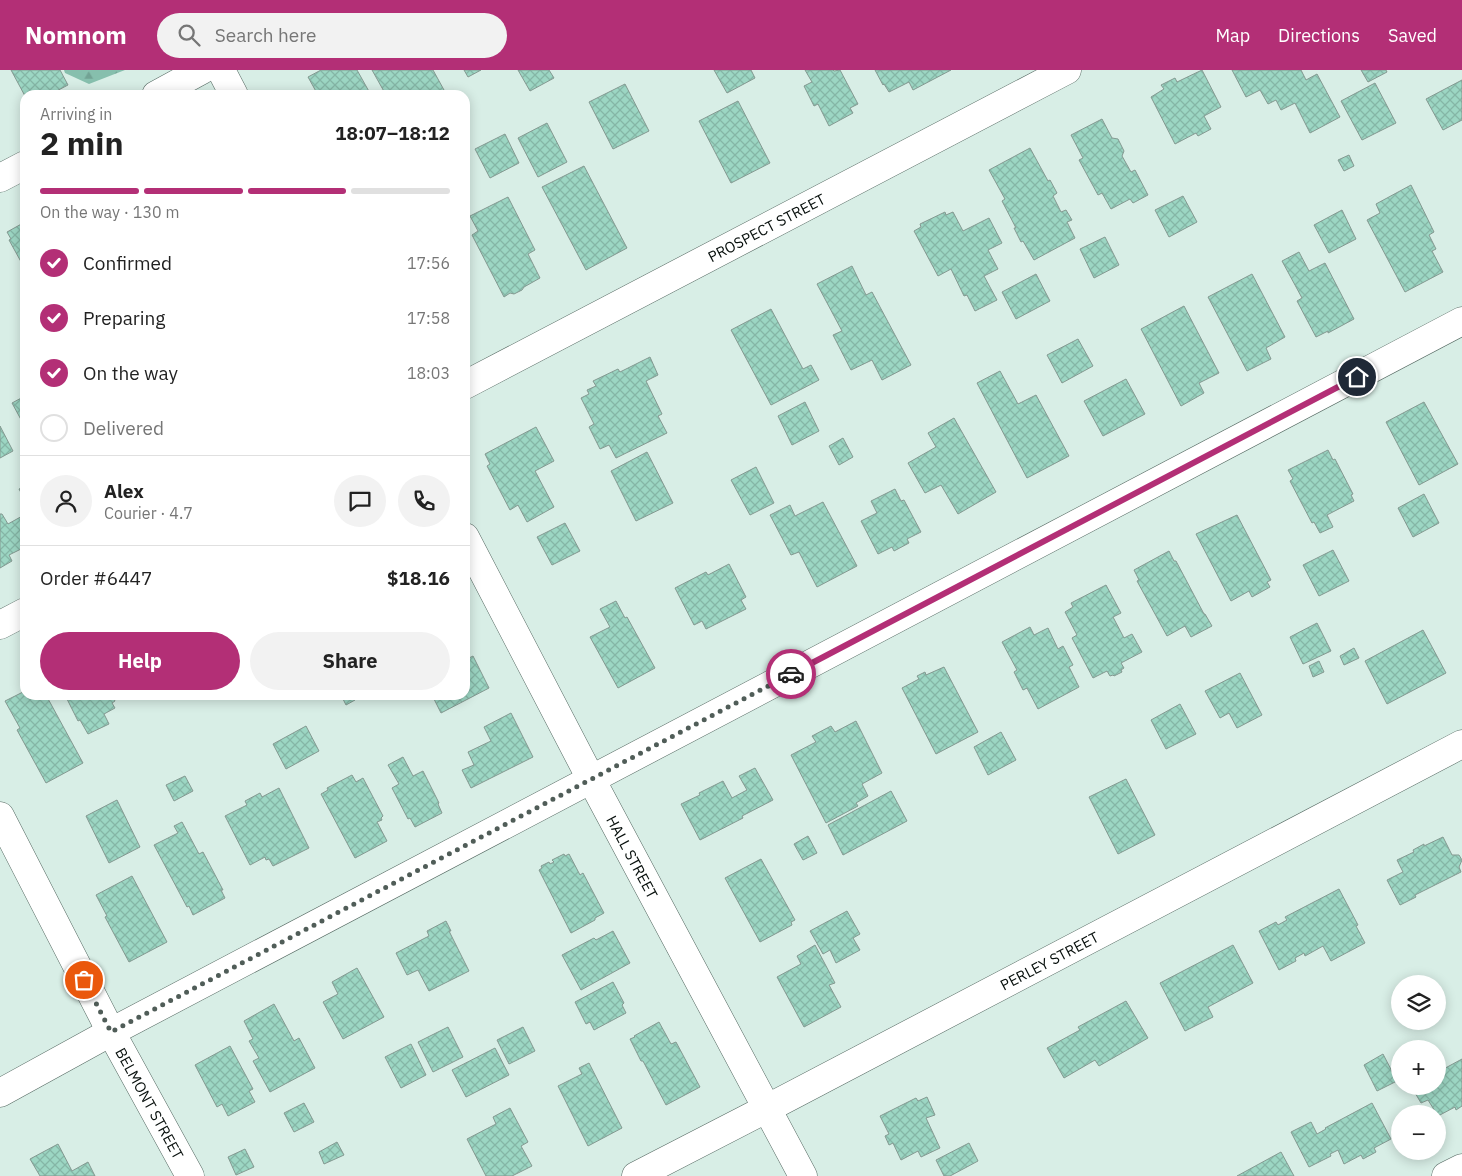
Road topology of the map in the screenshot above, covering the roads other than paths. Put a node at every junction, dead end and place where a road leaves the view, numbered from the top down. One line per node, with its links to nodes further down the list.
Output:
1 (202, 70): 4 (street)
2 (221, 70): 5 (street)
3 (1067, 70): 9 (street, PROSPECT STREET)
4 (165, 90)
5 (231, 90)
6 (20, 168): 7 (street)
7 (0, 178)
8 (1462, 321): 14 (street)
9 (470, 382)
10 (470, 547): 14 (street, HALL STREET)
11 (20, 615): 12 (street)
12 (0, 625)
13 (1462, 744): 18 (street, PERLEY STREET)
14 (591, 779): 16 (street); 18 (street, HALL STREET)
15 (0, 816): 16 (street, BELMONT STREET)
16 (111, 1032): 17 (street); 20 (street, BELMONT STREET)
17 (0, 1092)
18 (768, 1108): 21 (street, PERLEY STREET); 22 (street, HALL STREET)
19 (1462, 1168): 23 (street)
20 (190, 1176)
21 (636, 1176)
22 (803, 1176)
23 (1446, 1176)

